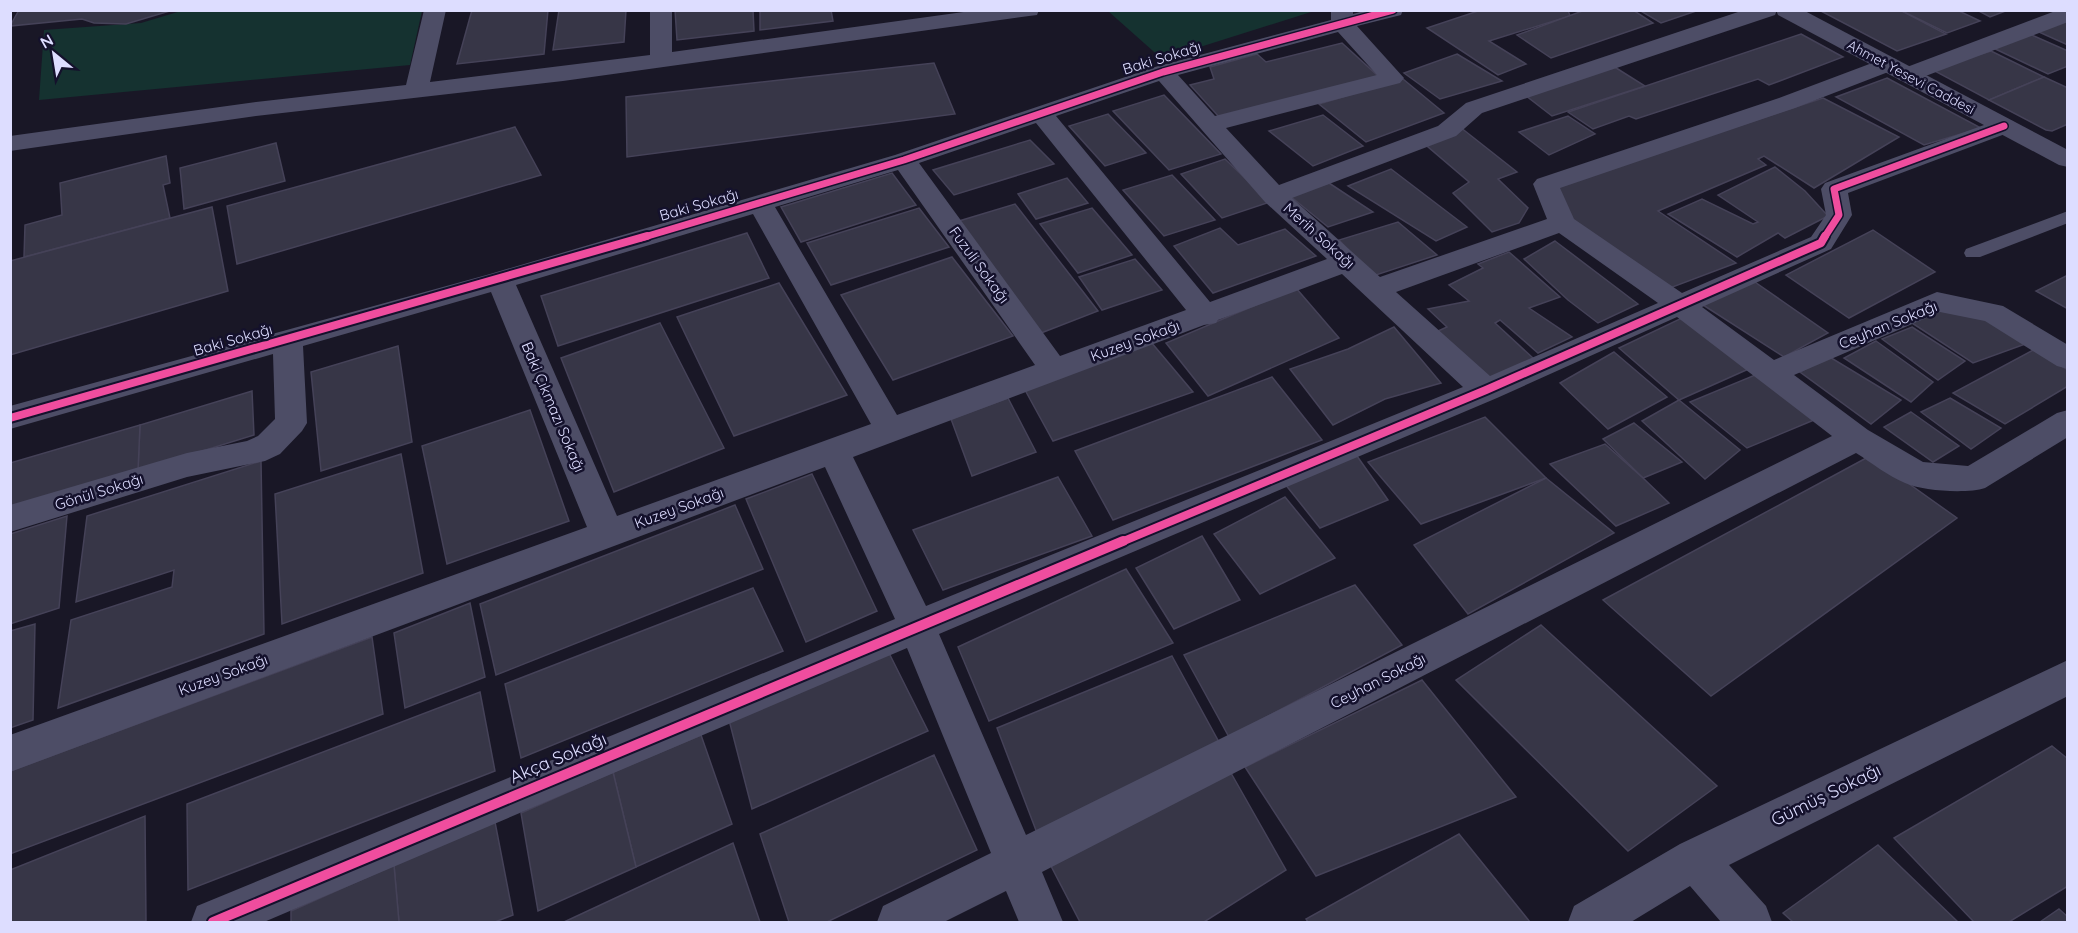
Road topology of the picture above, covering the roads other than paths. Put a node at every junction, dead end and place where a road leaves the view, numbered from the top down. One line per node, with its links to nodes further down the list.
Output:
1 (435, 10): 14 (street)
2 (661, 10): 11 (street)
3 (847, 10): 10 (street)
4 (1029, 10): 10 (street)
5 (1393, 10): 9 (street, Baki Sokağı)
6 (1767, 10): 21 (street)
7 (1786, 10): 12 (street, Ahmet Yesevi Caddesi)
8 (2067, 14): 12 (street)
9 (1342, 17): 13 (street, Baki Sokağı); 16 (street)
10 (852, 35): 11 (street)
11 (661, 60): 14 (street)
12 (1897, 69): 17 (street, Ahmet Yesevi Caddesi); 24 (street)
13 (1163, 72): 15 (street, Baki Sokağı); 16 (street, Merih Sokağı)
14 (416, 91): 18 (street)
15 (1041, 114): 20 (street, Baki Sokağı); 30 (street)
16 (1212, 124): 21 (street, Merih Sokağı)
17 (2004, 126): 19 (street, Ahmet Yesevi Caddesi); 29 (street, Akça Sokağı)
18 (10, 144)
19 (2064, 155)
20 (903, 160): 22 (street, Baki Sokağı); 33 (street, Fuzuli Sokağı)
21 (1274, 196): 26 (street, Merih Sokağı)
22 (760, 203): 27 (street, Baki Sokağı); 38 (street)
23 (2067, 216): 25 (lane)
24 (1562, 223): 28 (street); 29 (street)
25 (1973, 253)
26 (1347, 262): 28 (street, Merih Sokağı); 30 (street, Kuzey Sokağı)
27 (500, 280): 31 (street, Baki Sokağı); 42 (street, Baki Çıkmazı Sokağı)
28 (1376, 289): 35 (street, Merih Sokağı)
29 (1680, 305): 34 (street); 35 (street, Akça Sokağı)
30 (1206, 316): 33 (street, Kuzey Sokağı)
31 (288, 340): 36 (street, Baki Sokağı); 41 (street, Gönül Sokağı)
32 (2067, 359): 34 (street, Ceyhan Sokağı)
33 (1054, 370): 38 (street, Kuzey Sokağı)
34 (1771, 373): 39 (street)
35 (1486, 390): 43 (street, Akça Sokağı)
36 (10, 418)
37 (2067, 421): 39 (street)
38 (890, 430): 40 (street, Kuzey Sokağı)
39 (1857, 438): 47 (street, Ceyhan Sokağı)
40 (834, 451): 42 (street, Kuzey Sokağı); 43 (street)
41 (10, 519)
42 (607, 534): 45 (street, Kuzey Sokağı)
43 (917, 626): 47 (street); 48 (street, Akça Sokağı)
44 (2067, 677): 46 (street, Gümüş Sokağı)
45 (10, 754)
46 (1695, 859): 51 (street, Gümüş Sokağı); 52 (street)
47 (1017, 864): 49 (street, Ceyhan Sokağı); 50 (street)
48 (213, 922)
49 (899, 922)
50 (1041, 922)
51 (1590, 922)
52 (1750, 922)

